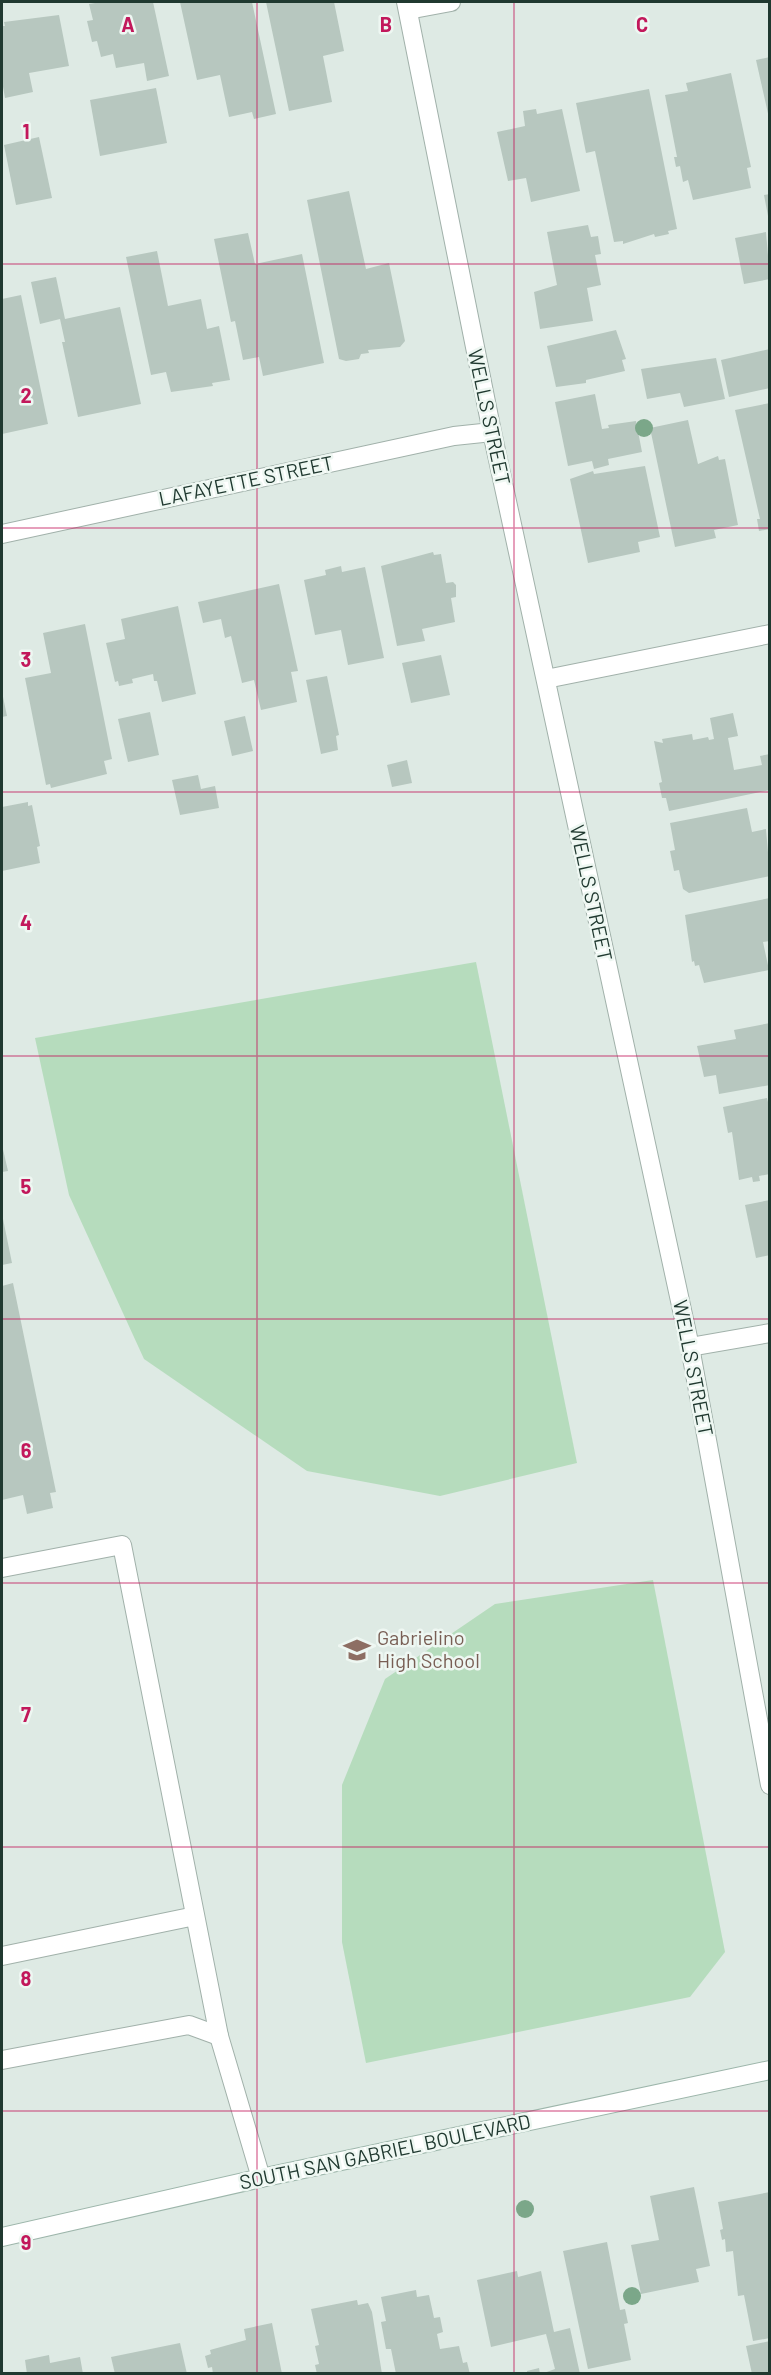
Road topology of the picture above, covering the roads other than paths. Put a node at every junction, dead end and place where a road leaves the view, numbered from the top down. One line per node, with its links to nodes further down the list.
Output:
1 (451, 2): 2 (street)
2 (407, 6): 3 (street, WELLS STREET)
3 (492, 432): 4 (street, LAFAYETTE STREET); 6 (street, WELLS STREET)
4 (2, 534)
5 (770, 634): 6 (street)
6 (546, 679): 8 (street, WELLS STREET)
7 (770, 1333): 8 (street)
8 (690, 1347): 10 (street, WELLS STREET)
9 (2, 1568): 11 (street)
10 (770, 1785)
11 (195, 1916): 12 (street); 13 (street)
12 (2, 1956)
13 (219, 2036): 14 (street); 16 (street)
14 (2, 2060)
15 (770, 2070): 16 (street, SOUTH SAN GABRIEL BOULEVARD)
16 (261, 2178): 17 (street, SOUTH SAN GABRIEL BOULEVARD)
17 (2, 2237)

